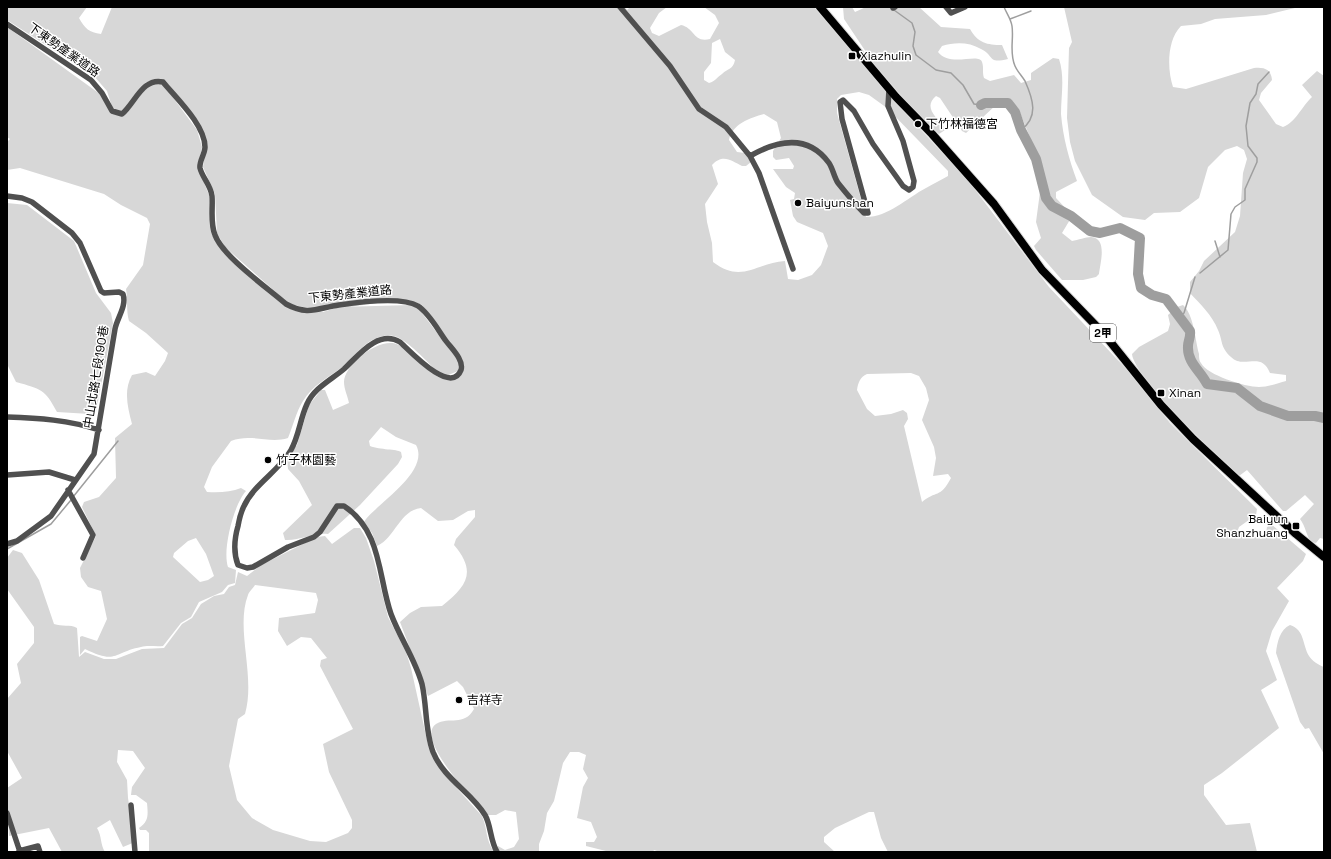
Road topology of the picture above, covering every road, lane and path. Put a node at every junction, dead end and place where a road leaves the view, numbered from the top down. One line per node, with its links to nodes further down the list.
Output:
1 (620, 7): 7 (street)
2 (820, 7): 6 (main road, 2甲)
3 (946, 7): 4 (street)
4 (965, 7)
5 (7, 24): 23 (street, 下東勢產業道路)
6 (889, 90): 7 (street); 16 (main road, 2甲)
7 (750, 156): 9 (street)
8 (7, 196): 11 (street, 中山北路七段190巷)
9 (793, 269)
10 (7, 417): 11 (street)
11 (99, 430): 13 (street, 中山北路七段190巷)
12 (7, 475): 13 (street)
13 (75, 480): 14 (street, 中山北路七段190巷)
14 (68, 490): 15 (street, 中山北路七段190巷); 17 (street)
15 (7, 544)
16 (1324, 557)
17 (83, 558)
18 (131, 804): 22 (street)
19 (7, 813): 20 (street)
20 (20, 852): 21 (street)
21 (40, 852)
22 (135, 852)
23 (498, 852)

